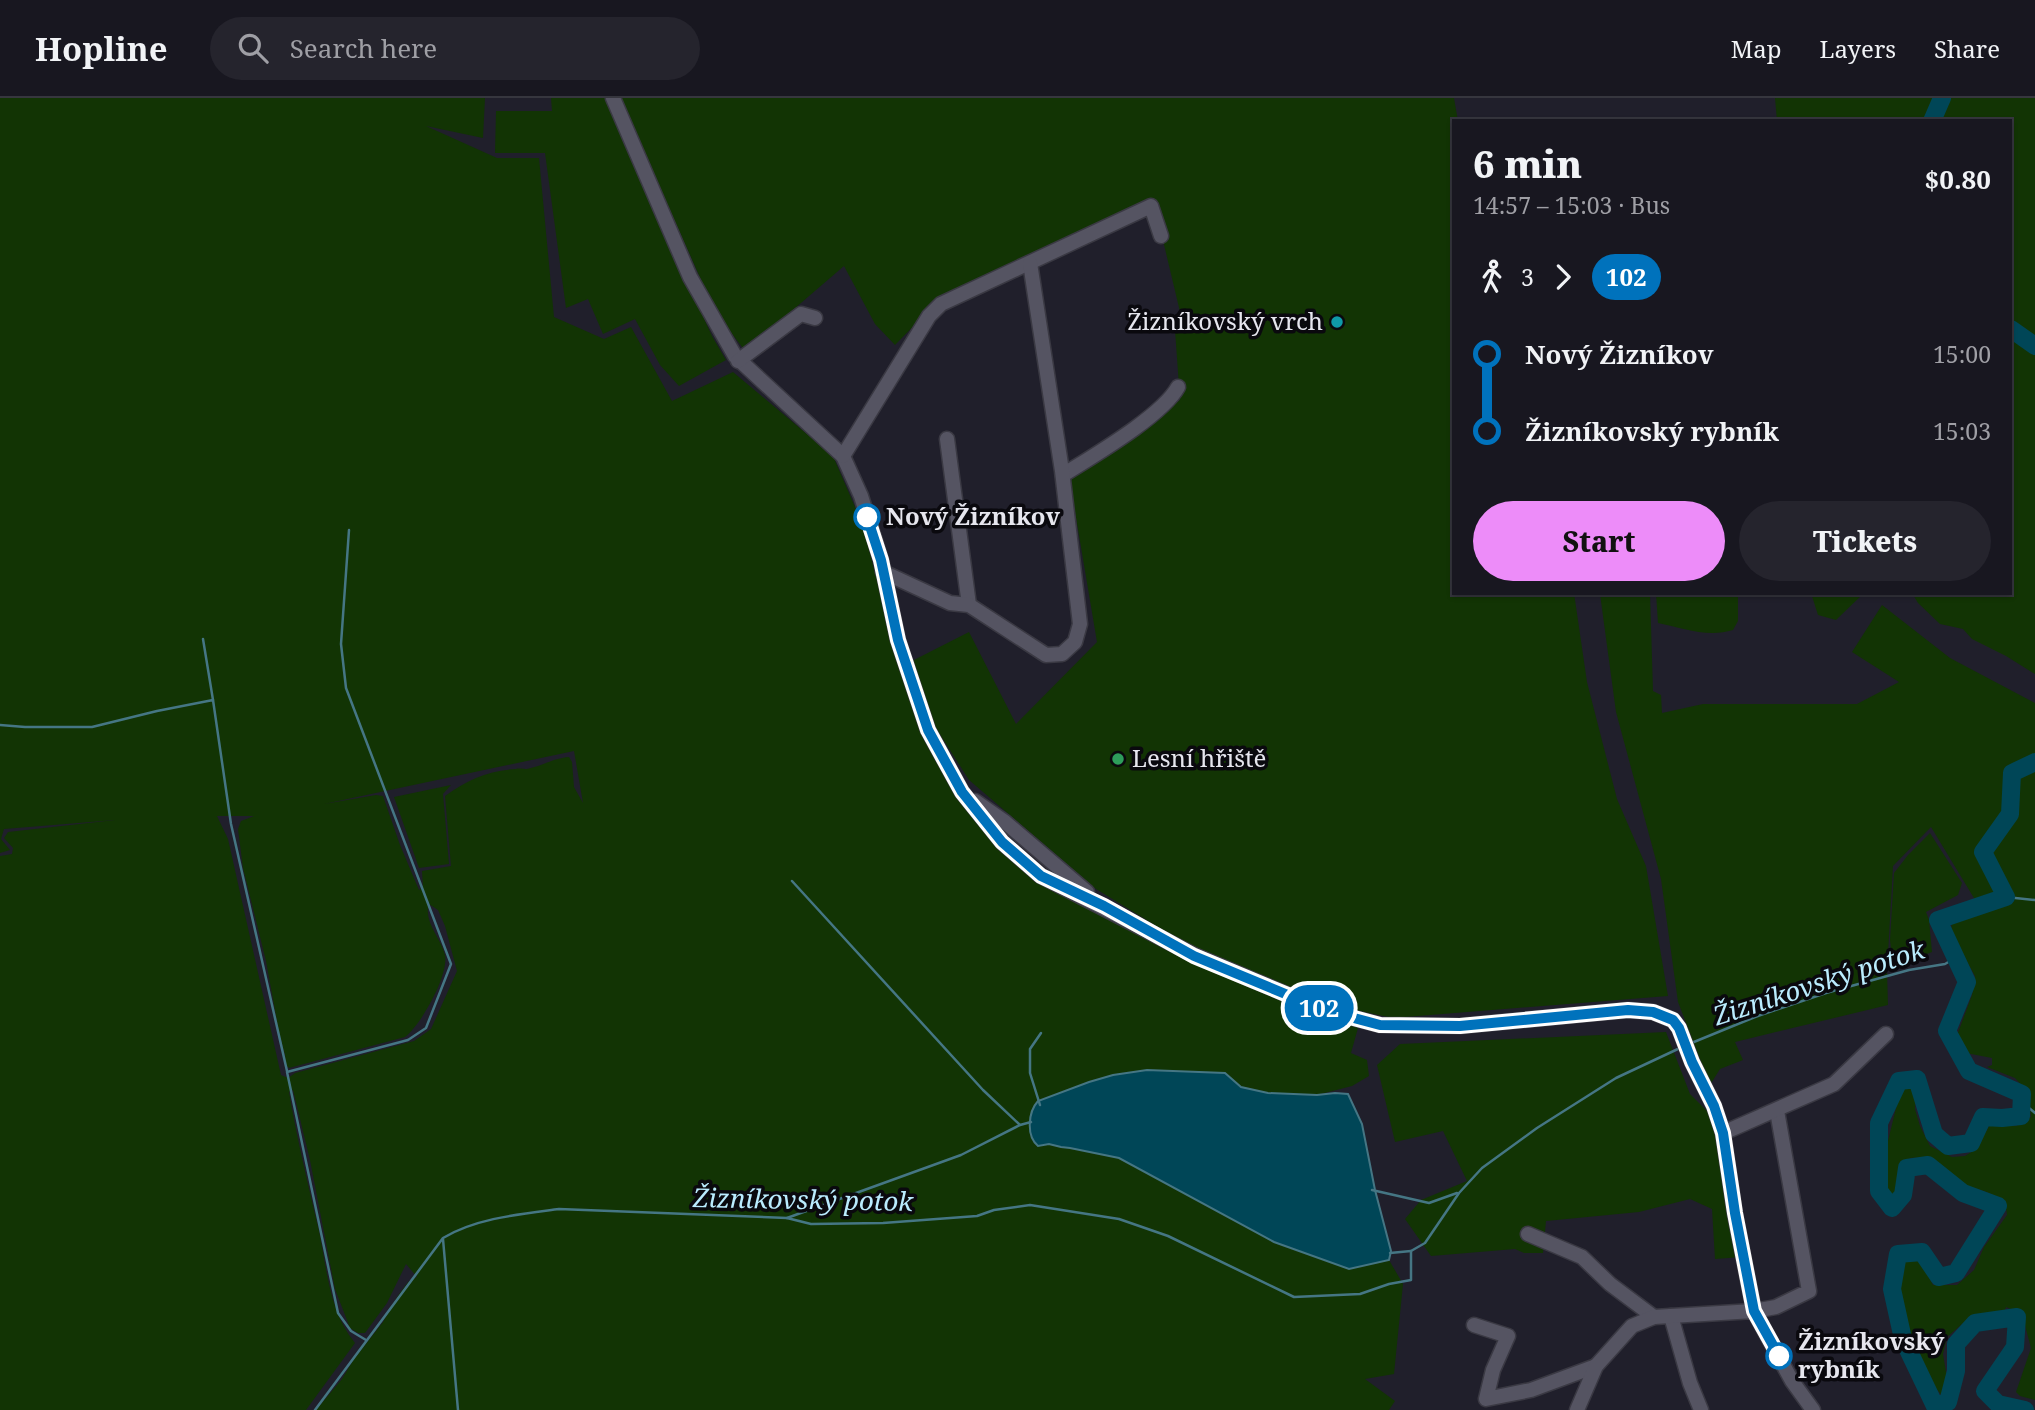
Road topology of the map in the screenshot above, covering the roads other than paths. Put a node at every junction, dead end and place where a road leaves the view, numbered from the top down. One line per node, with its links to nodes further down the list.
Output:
1 (613, 98): 5 (street)
2 (1160, 236): 3 (street)
3 (1030, 263): 8 (street); 9 (street)
4 (815, 318): 5 (street)
5 (738, 362): 8 (street)
6 (1178, 387): 9 (street)
7 (947, 439): 11 (street)
8 (843, 456): 10 (street)
9 (1063, 475): 11 (street)
10 (883, 572): 11 (street); 14 (street)
11 (969, 605)
12 (1886, 1034): 13 (street)
13 (1777, 1111): 14 (street); 16 (street)
14 (1723, 1133): 16 (street)
15 (1528, 1234): 18 (street)
16 (1754, 1311): 17 (street); 23 (street)
17 (1671, 1316): 18 (street); 22 (street)
18 (1654, 1317): 20 (street)
19 (1474, 1325): 20 (street)
20 (1596, 1366): 21 (street)
21 (1577, 1410)
22 (1701, 1410)
23 (1813, 1410)

